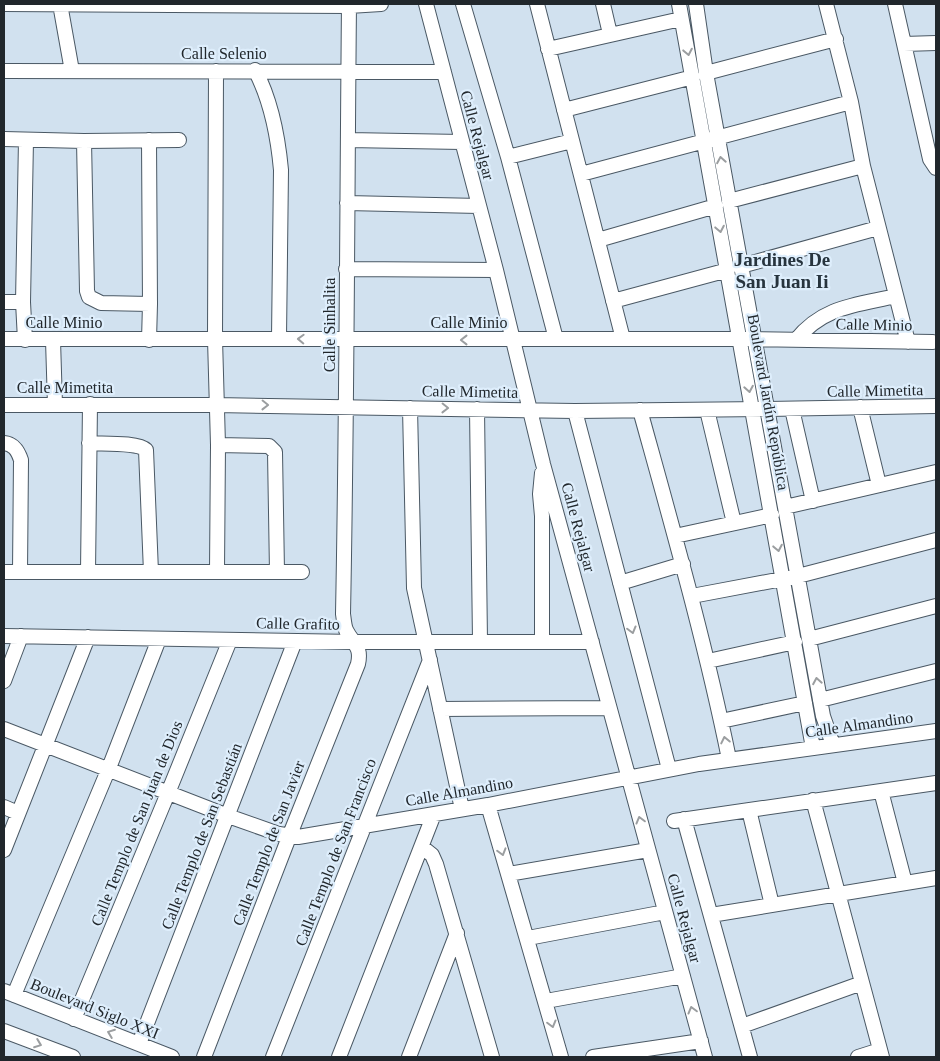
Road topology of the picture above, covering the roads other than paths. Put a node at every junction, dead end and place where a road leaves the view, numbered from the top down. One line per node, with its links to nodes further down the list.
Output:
1 (4, 4): 11 (street)
2 (381, 4): 12 (street)
3 (426, 4): 24 (street, Calle Rejalgar)
4 (463, 4): 37 (street)
5 (537, 4): 18 (street)
6 (603, 4): 14 (street)
7 (679, 4): 13 (street, Boulevard Jardín República)
8 (699, 4): 25 (street, Boulevard Jardín República)
9 (826, 4): 15 (street)
10 (894, 4): 17 (street)
11 (60, 5): 12 (street); 21 (street)
12 (349, 5): 23 (street, Calle Sinhalita)
13 (681, 18): 14 (street); 25 (street, Boulevard Jardín República, one-way to 25)
14 (610, 34): 18 (street)
15 (836, 39): 25 (street); 26 (street)
16 (936, 43): 17 (street)
17 (904, 44): 39 (street)
18 (548, 49): 27 (street)
19 (255, 70): 22 (street, Calle Selenio); 23 (street, Calle Selenio); 54 (street)
20 (4, 71): 21 (street, Calle Selenio)
21 (72, 71): 22 (street, Calle Selenio)
22 (216, 71): 56 (street)
23 (348, 72): 24 (street, Calle Selenio); 32 (street, Calle Sinhalita)
24 (444, 72): 36 (street, Calle Rejalgar)
25 (699, 75): 27 (street); 35 (street, Boulevard Jardín República)
26 (851, 102): 35 (street); 38 (street)
27 (564, 110): 34 (street)
28 (4, 139): 29 (street)
29 (26, 140): 33 (street); 52 (street)
30 (148, 140): 31 (street); 33 (street); 53 (street)
31 (179, 140)
32 (348, 140): 36 (street); 41 (street, Calle Sinhalita)
33 (84, 141): 53 (street)
34 (572, 141): 37 (street); 40 (street)
35 (711, 141): 40 (street); 42 (street, Boulevard Jardín República)
36 (462, 142): 43 (street, Calle Rejalgar)
37 (508, 157): 55 (street)
38 (863, 166): 42 (street); 44 (street)
39 (936, 168)
40 (581, 174): 45 (street)
41 (347, 203): 43 (street); 47 (street, Calle Sinhalita)
42 (722, 204): 45 (street); 46 (street, Boulevard Jardín República)
43 (479, 206): 48 (street, Calle Rejalgar)
44 (878, 228): 46 (street); 49 (street)
45 (598, 240): 50 (street)
46 (734, 268): 50 (street); 58 (street, Boulevard Jardín República); 59 (street, Boulevard Jardín República)
47 (346, 269): 48 (street); 64 (street, Calle Sinhalita)
48 (496, 270): 65 (street, Calle Rejalgar)
49 (896, 296): 66 (street); 67 (street)
50 (613, 301): 57 (street)
51 (4, 302): 52 (street)
52 (24, 302): 61 (street)
53 (150, 304): 63 (street)
54 (279, 338): 56 (street, Calle Minio); 64 (street, Calle Minio, one-way to 54)
55 (556, 338): 57 (street, Calle Minio); 65 (street, Calle Minio)
56 (215, 339): 63 (street, Calle Minio); 72 (street)
57 (623, 339): 58 (street, Calle Minio)
58 (740, 339): 59 (street, Calle Minio); 83 (street, Boulevard Jardín República, one-way to 83)
59 (754, 339): 66 (street, Calle Minio); 84 (street, Boulevard Jardín República)
60 (4, 340): 61 (street, Calle Minio)
61 (25, 340): 62 (street, Calle Minio)
62 (53, 340): 63 (street, Calle Minio); 71 (street)
63 (149, 340)
64 (346, 340): 65 (street, Calle Minio, one-way to 64); 74 (street, Calle Sinhalita)
65 (512, 340): 79 (street, Calle Rejalgar)
66 (796, 340): 67 (street, Calle Minio)
67 (908, 342): 68 (street, Calle Minio)
68 (933, 342)
69 (90, 404): 71 (street, Calle Mimetita); 72 (street, Calle Mimetita); 86 (street)
70 (4, 405): 71 (street, Calle Mimetita)
71 (55, 405)
72 (216, 405): 74 (street, Calle Mimetita, one-way to 74); 87 (street)
73 (936, 406): 75 (street, Calle Mimetita)
74 (347, 407): 76 (street, Calle Mimetita); 117 (street, Calle Sinhalita)
75 (860, 407): 78 (street, Calle Mimetita); 90 (street)
76 (410, 408): 77 (street, Calle Mimetita, one-way to 77); 118 (street)
77 (477, 409): 79 (street, Calle Mimetita); 116 (street)
78 (792, 409): 84 (street, Calle Mimetita); 91 (street)
79 (530, 410): 80 (street, Calle Mimetita); 88 (street, Calle Rejalgar)
80 (575, 410): 81 (street, Calle Mimetita); 106 (street)
81 (640, 410): 82 (street, Calle Mimetita); 95 (street)
82 (707, 410): 83 (street, Calle Mimetita); 94 (street)
83 (753, 410): 84 (street, Calle Mimetita); 93 (street, Boulevard Jardín República)
84 (768, 410): 92 (street, Boulevard Jardín República)
85 (4, 443): 100 (street)
86 (89, 443): 101 (street); 102 (street)
87 (218, 445): 98 (street); 103 (street)
88 (543, 464): 119 (street); 120 (street, Calle Rejalgar)
89 (936, 472): 90 (street)
90 (879, 485): 91 (street)
91 (813, 501): 92 (street)
92 (785, 507): 105 (street, Boulevard Jardín República)
93 (772, 515): 94 (street); 105 (street, Boulevard Jardín República, one-way to 105)
94 (734, 523): 95 (street)
95 (675, 536): 97 (street)
96 (936, 540): 105 (street)
97 (683, 564): 106 (street); 107 (street)
98 (217, 571): 102 (street); 103 (street)
99 (4, 572): 100 (street)
100 (20, 572): 101 (street)
101 (88, 572): 102 (street)
102 (150, 572)
103 (276, 572): 104 (street)
104 (302, 572)
105 (791, 577): 107 (street); 113 (street, Boulevard Jardín República); 121 (street, Boulevard Jardín República)
106 (620, 583): 138 (street, one-way to 138)
107 (692, 596): 123 (street)
108 (936, 606): 113 (street)
109 (4, 636): 110 (street, Calle Grafito)
110 (21, 636): 111 (street, Calle Grafito); 125 (street)
111 (88, 637): 112 (street, Calle Grafito); 133 (street)
112 (158, 639): 114 (street, Calle Grafito); 137 (street)
113 (809, 639): 126 (street, Boulevard Jardín República, one-way to 113)
114 (230, 640): 115 (street, Calle Grafito); 142 (street, Calle Templo de San Juan de Dios)
115 (295, 641): 117 (street, Calle Grafito); 150 (street, Calle Templo de San Sebastián)
116 (480, 641): 118 (street, Calle Grafito); 119 (street, Calle Grafito)
117 (355, 642): 118 (street, Calle Grafito); 152 (street, Calle Templo de San Javier)
118 (426, 642): 122 (street)
119 (542, 642): 120 (street, Calle Grafito)
120 (592, 642): 128 (street, Calle Rejalgar)
121 (795, 642): 123 (street); 127 (street, Boulevard Jardín República)
122 (430, 660): 129 (street); 151 (street, Calle Templo de San Francisco)
123 (708, 661): 130 (street)
124 (936, 671): 126 (street)
125 (4, 681)
126 (820, 700): 134 (street, Boulevard Jardín República)
127 (805, 703): 130 (street); 135 (street, Boulevard Jardín República)
128 (609, 708): 129 (street); 139 (street, Calle Rejalgar)
129 (440, 709): 146 (street)
130 (721, 721): 136 (street, one-way to 130)
131 (4, 728): 133 (street, Calle Almandino)
132 (936, 731): 134 (street, Calle Almandino)
133 (46, 745): 137 (street, Calle Almandino); 148 (street)
134 (833, 745): 135 (street, Calle Almandino)
135 (814, 748): 136 (street, Calle Almandino)
136 (729, 759): 138 (street, Calle Almandino)
137 (109, 768): 142 (street, Calle Almandino); 167 (street)
138 (669, 769): 139 (street, Calle Almandino)
139 (628, 777): 144 (street, Calle Almandino); 155 (street, Calle Rejalgar, one-way to 139)
140 (936, 783): 141 (street)
141 (880, 791): 143 (street); 158 (street)
142 (168, 793): 150 (street, Calle Almandino); 169 (street, Calle Templo de San Juan de Dios)
143 (813, 800): 147 (street); 159 (street)
144 (488, 805): 146 (street, Calle Almandino); 156 (street, one-way to 156)
145 (4, 807): 148 (street)
146 (462, 809): 149 (street, Calle Almandino)
147 (749, 810): 160 (street); 162 (street)
148 (18, 813): 154 (street)
149 (434, 814): 151 (street, Calle Almandino); 153 (street)
150 (228, 816): 152 (street, Calle Almandino); 173 (street, Calle Templo de San Sebastián)
151 (364, 826): 152 (street, Calle Almandino); 178 (street, Calle Templo de San Francisco)
152 (289, 837): 177 (street, Calle Templo de San Javier)
153 (422, 847): 163 (street); 179 (street)
154 (4, 850)
155 (648, 850): 156 (street); 161 (street, Calle Rejalgar)
156 (508, 874): 164 (street)
157 (936, 878): 158 (street)
158 (905, 883): 159 (street)
159 (837, 894): 160 (street); 166 (street)
160 (772, 905): 162 (street)
161 (665, 912): 164 (street); 165 (street, Calle Rejalgar)
162 (711, 916): 170 (street)
163 (457, 933): 180 (street); 181 (street)
164 (528, 938): 168 (street)
165 (683, 976): 168 (street); 172 (street, Calle Rejalgar, one-way to 165)
166 (862, 983): 170 (street); 174 (street)
167 (9, 992): 169 (street, Boulevard Siglo XXI)
168 (546, 1001): 182 (street, one-way to 182)
169 (74, 1018): 173 (street, Boulevard Siglo XXI, one-way to 169)
170 (742, 1026): 185 (street)
171 (4, 1031): 175 (street, one-way to 175)
172 (701, 1041): 183 (street); 184 (street, Calle Rejalgar)
173 (139, 1044): 176 (street, Boulevard Siglo XXI)
174 (881, 1054): 186 (street)
175 (68, 1056)
176 (172, 1057)
177 (204, 1057)
178 (273, 1057)
179 (339, 1057)
180 (409, 1057)
181 (492, 1057)
182 (561, 1057)
183 (592, 1057)
184 (705, 1057)
185 (750, 1057)
186 (858, 1057)

